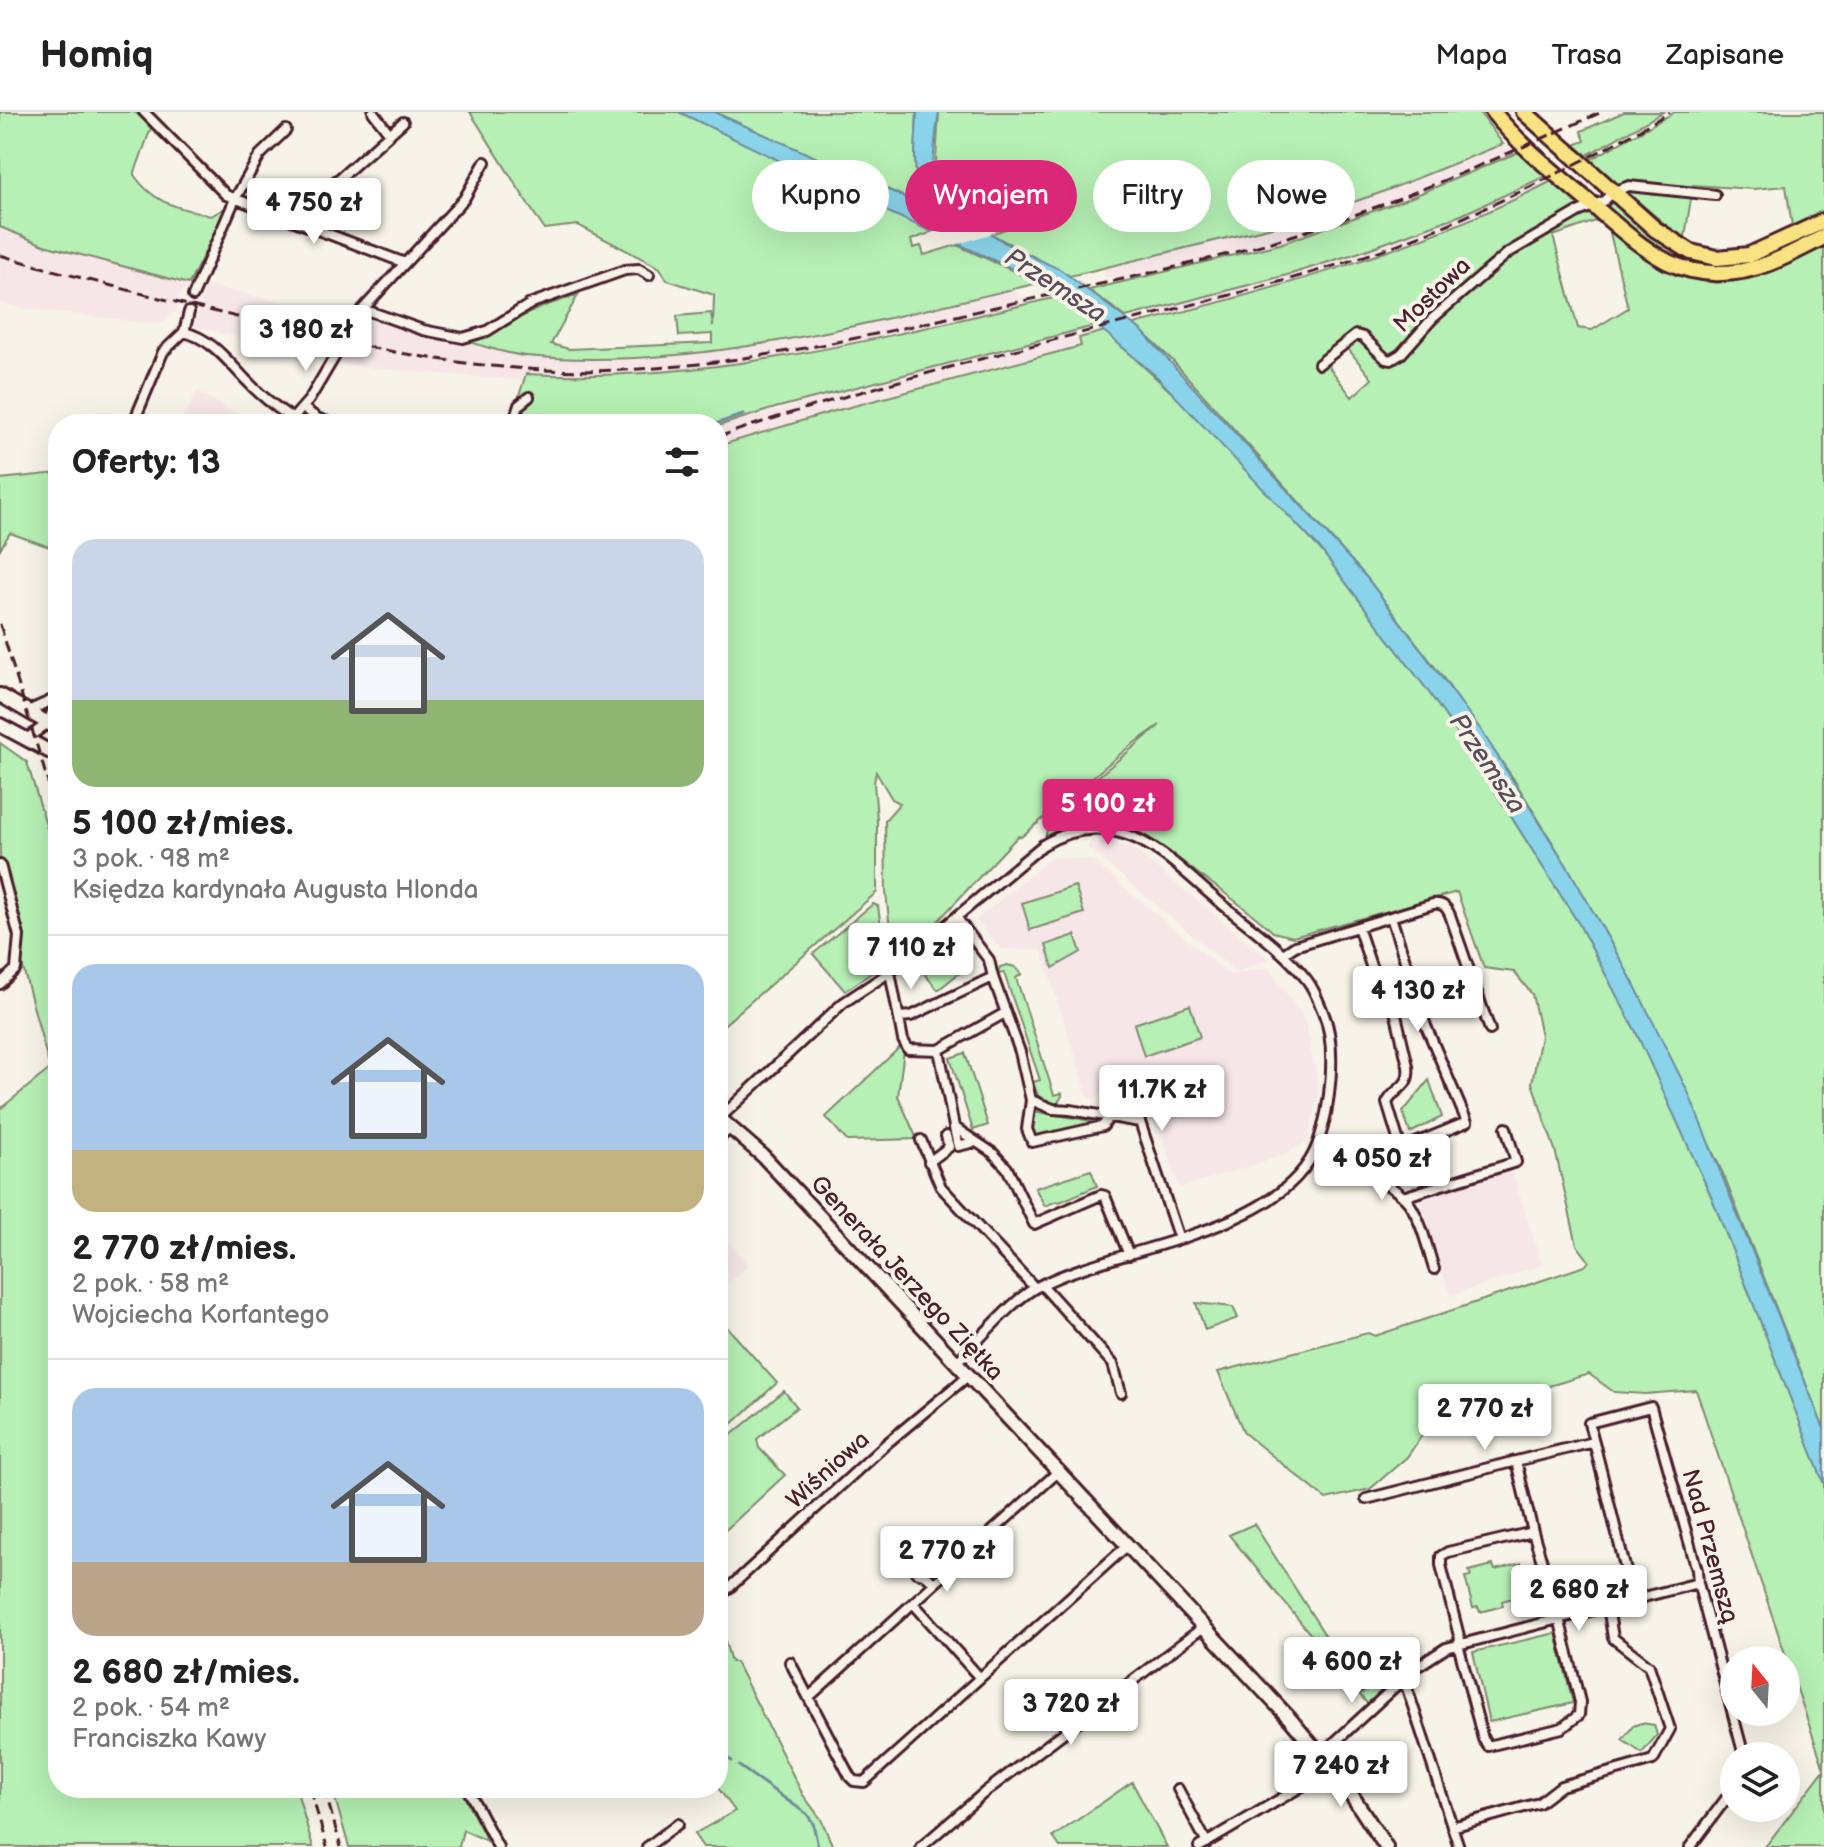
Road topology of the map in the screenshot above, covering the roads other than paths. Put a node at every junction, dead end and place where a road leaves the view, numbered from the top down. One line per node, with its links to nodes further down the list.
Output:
1 (144, 112): 12 (street)
2 (373, 112): 8 (street)
3 (1524, 112): 5 (main road)
4 (1495, 113): 13 (main road)
5 (1537, 119): 10 (main road)
6 (403, 122): 8 (street)
7 (286, 130): 12 (street)
8 (390, 134): 14 (street)
9 (485, 162): 17 (street)
10 (1613, 192): 11 (street); 13 (street, Mostowa); 15 (main road)
11 (1715, 195)
12 (235, 199): 14 (street); 19 (street)
13 (1594, 206): 16 (main road); 25 (street, Mostowa)
14 (283, 217): 17 (street)
15 (1824, 221)
16 (1824, 237)
17 (405, 263): 20 (street)
18 (649, 275): 20 (street)
19 (193, 296)
20 (363, 309): 22 (street)
21 (189, 312): 23 (street)
22 (353, 323)
23 (184, 332): 28 (street); 29 (street)
24 (335, 356): 27 (street)
25 (1319, 364)
26 (529, 397): 32 (street)
27 (303, 408): 30 (street); 31 (street)
28 (137, 414)
29 (283, 414)
30 (297, 414)
31 (311, 414)
32 (516, 414)
33 (0, 695): 35 (main road)
34 (48, 702): 35 (street)
35 (28, 711): 36 (main road)
36 (48, 723)
37 (0, 725): 39 (main road)
38 (48, 728): 39 (street)
39 (25, 740): 40 (main road)
40 (48, 751)
41 (0, 865): 48 (street)
42 (956, 917): 45 (street, Generała Jerzego Ziętka); 46 (street, Generała Jerzego Ziętka); 47 (street)
43 (1391, 917): 44 (street); 51 (street); 64 (street)
44 (1358, 927): 45 (street); 64 (street)
45 (1283, 954): 65 (street, Generała Jerzego Ziętka)
46 (890, 972): 50 (street); 54 (street, Generała Jerzego Ziętka)
47 (993, 977): 49 (street); 50 (street)
48 (0, 984)
49 (1005, 1013): 52 (street); 53 (street)
50 (900, 1017): 52 (street)
51 (1490, 1030)
52 (939, 1050): 57 (street)
53 (1031, 1100): 55 (street); 55 (street)
54 (728, 1110)
55 (1109, 1117): 69 (street)
56 (728, 1126): 58 (main road, Generała Jerzego Ziętka)
57 (954, 1127): 63 (street); 63 (street)
58 (731, 1128): 60 (street); 73 (main road, Generała Jerzego Ziętka)
59 (1506, 1128): 68 (street)
60 (728, 1131)
61 (946, 1136): 66 (street)
62 (921, 1140): 66 (street)
63 (975, 1142): 70 (street)
64 (1401, 1149): 67 (street)
65 (1314, 1152): 67 (street); 69 (street)
66 (929, 1162): 72 (street)
67 (1382, 1183): 68 (street)
68 (1403, 1197): 71 (street)
69 (1179, 1239): 70 (street)
70 (1129, 1255): 72 (street)
71 (1434, 1269)
72 (1038, 1287): 73 (street); 75 (street)
73 (956, 1363): 74 (main road, Generała Jerzego Ziętka)
74 (968, 1376): 78 (main road, Generała Jerzego Ziętka); 85 (street, Wiśniowa)
75 (1121, 1393)
76 (1594, 1442): 77 (street); 84 (street, Nad Przemszą); 86 (street)
77 (1516, 1461): 79 (street); 80 (street)
78 (1059, 1471): 81 (main road, Generała Jerzego Ziętka); 83 (street)
79 (1366, 1499)
80 (1533, 1532): 89 (street); 91 (street)
81 (1128, 1545): 90 (main road, Generała Jerzego Ziętka); 93 (street)
82 (916, 1572): 83 (street)
83 (934, 1583): 87 (street)
84 (1698, 1583): 86 (street); 96 (street, Nad Przemszą)
85 (728, 1589)
86 (1633, 1599): 88 (street)
87 (913, 1603): 93 (street); 95 (street)
88 (1608, 1606): 89 (street); 103 (street)
89 (1559, 1618): 91 (street); 91 (street)
90 (1205, 1626): 97 (main road, Generała Jerzego Ziętka); 107 (street)
91 (1459, 1644): 94 (street)
92 (790, 1662): 95 (street)
93 (980, 1678): 95 (street)
94 (1404, 1679): 97 (street); 103 (street)
95 (811, 1694)
96 (1740, 1742)
97 (1322, 1754): 98 (main road, Generała Jerzego Ziętka)
98 (1333, 1768): 104 (street); 108 (main road, Generała Jerzego Ziętka)
99 (1178, 1789): 104 (street)
100 (472, 1798): 105 (street)
101 (1720, 1807): 110 (street)
102 (678, 1824): 106 (street)
103 (1452, 1827): 109 (street)
104 (1203, 1845)
105 (498, 1847)
106 (647, 1847)
107 (921, 1847)
108 (1386, 1847)
109 (1459, 1847)
110 (1690, 1847)

